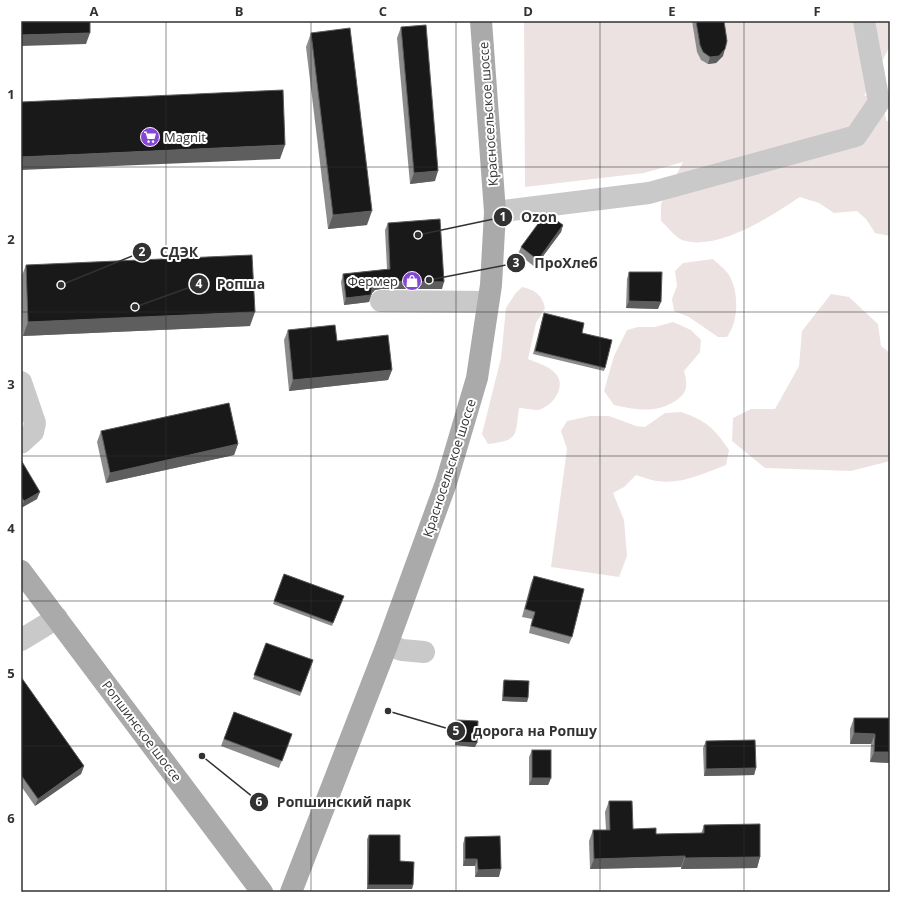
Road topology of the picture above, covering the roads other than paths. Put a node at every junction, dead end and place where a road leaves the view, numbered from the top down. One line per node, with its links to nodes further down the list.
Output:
1 (481, 21): 3 (main road, Красносельское шоссе)
2 (864, 21): 3 (lane)
3 (495, 212): 5 (main road, Красносельское шоссе)
4 (381, 301): 5 (lane)
5 (488, 302): 11 (main road, Красносельское шоссе)
6 (21, 382): 7 (lane)
7 (21, 442)
8 (21, 571): 9 (main road, Ропшинское шоссе)
9 (57, 618): 10 (lane); 13 (main road, Ропшинское шоссе)
10 (21, 640)
11 (387, 645): 12 (lane); 14 (main road, Красносельское шоссе)
12 (424, 652)
13 (262, 892)
14 (291, 892)

